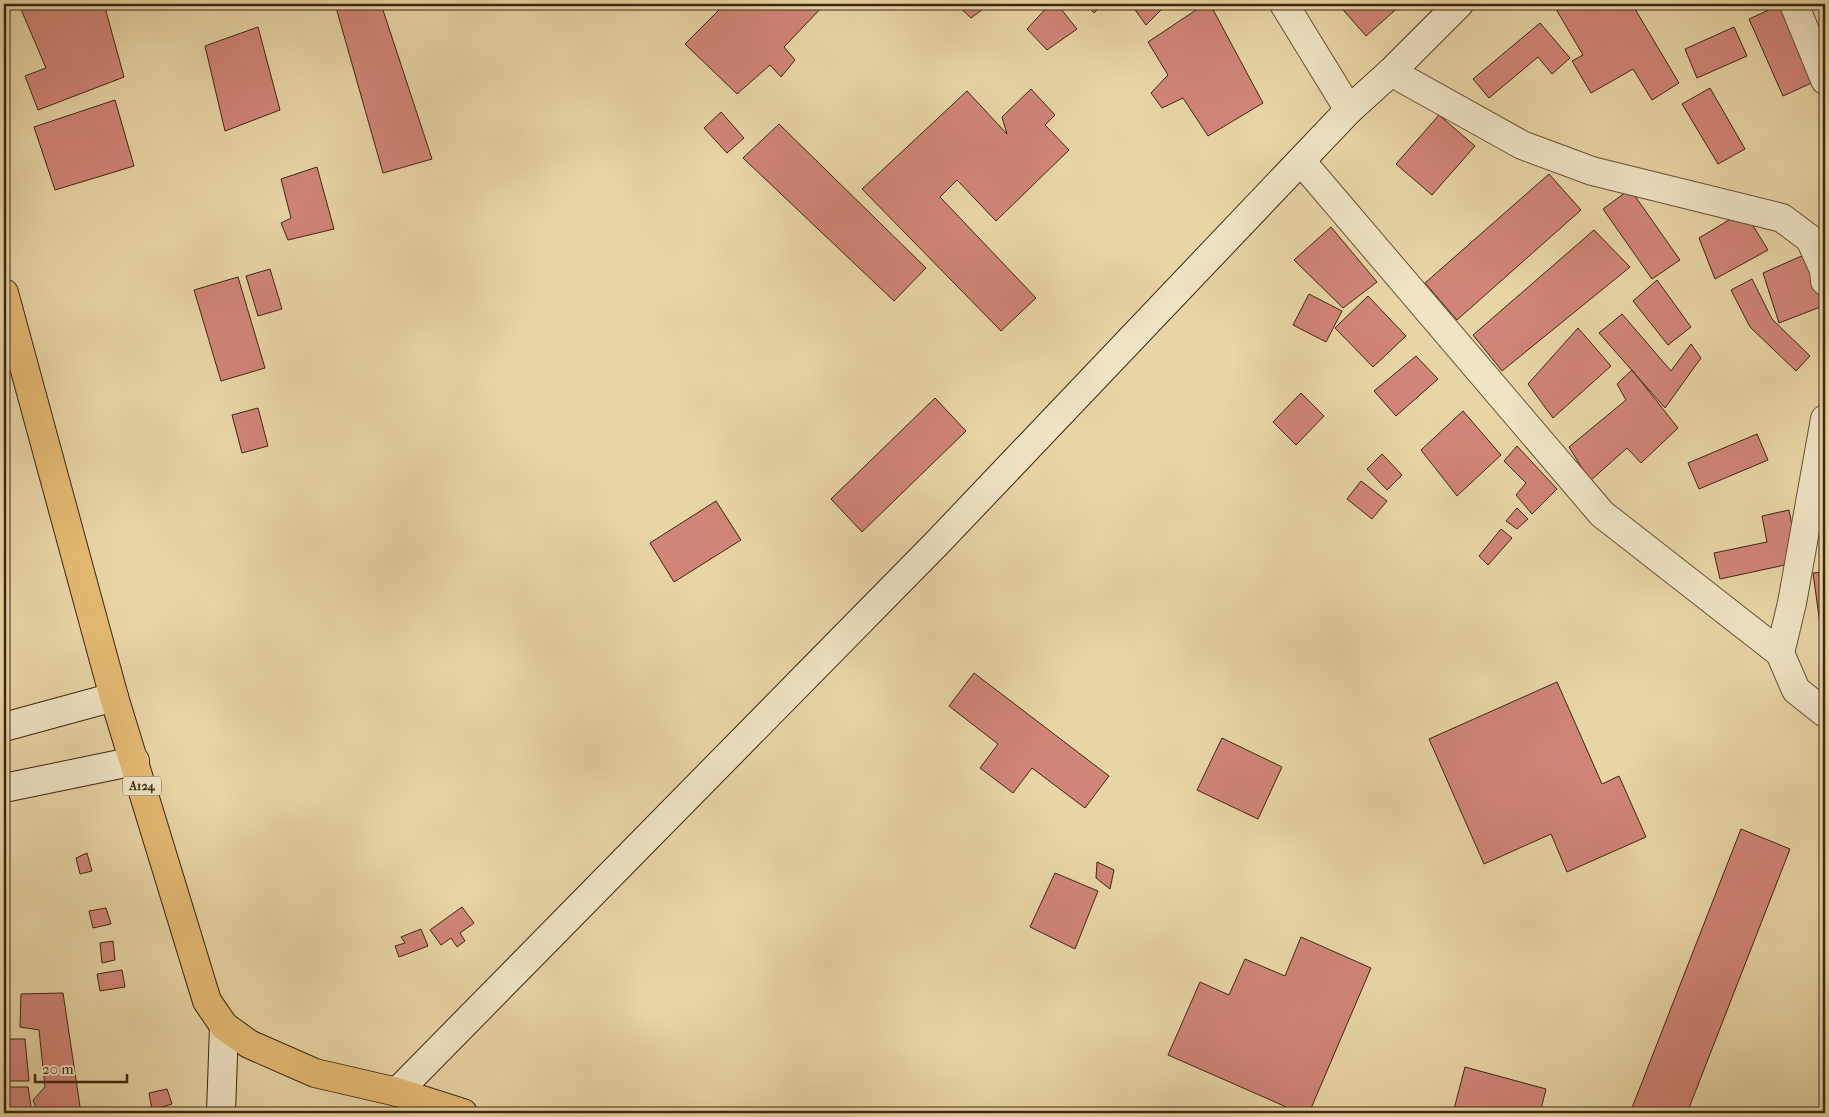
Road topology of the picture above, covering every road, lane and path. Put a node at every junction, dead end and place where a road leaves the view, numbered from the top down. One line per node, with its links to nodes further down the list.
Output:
1 (1284, 4): 6 (street)
2 (1458, 4): 4 (street)
3 (1794, 4): 5 (street)
4 (1391, 72): 6 (street); 8 (street)
5 (1825, 80)
6 (1349, 110): 7 (street)
7 (1301, 161): 11 (street); 18 (street)
8 (1825, 281)
9 (4, 293): 12 (highway, A124)
10 (1825, 419): 11 (street)
11 (1780, 653): 13 (street)
12 (114, 697): 14 (street); 15 (highway, A124)
13 (1825, 713)
14 (4, 727)
15 (135, 761): 16 (street); 17 (highway, A124)
16 (4, 788)
17 (224, 1026): 18 (highway, A124); 19 (street)
18 (396, 1092): 20 (highway, A124)
19 (221, 1113)
20 (463, 1113)

